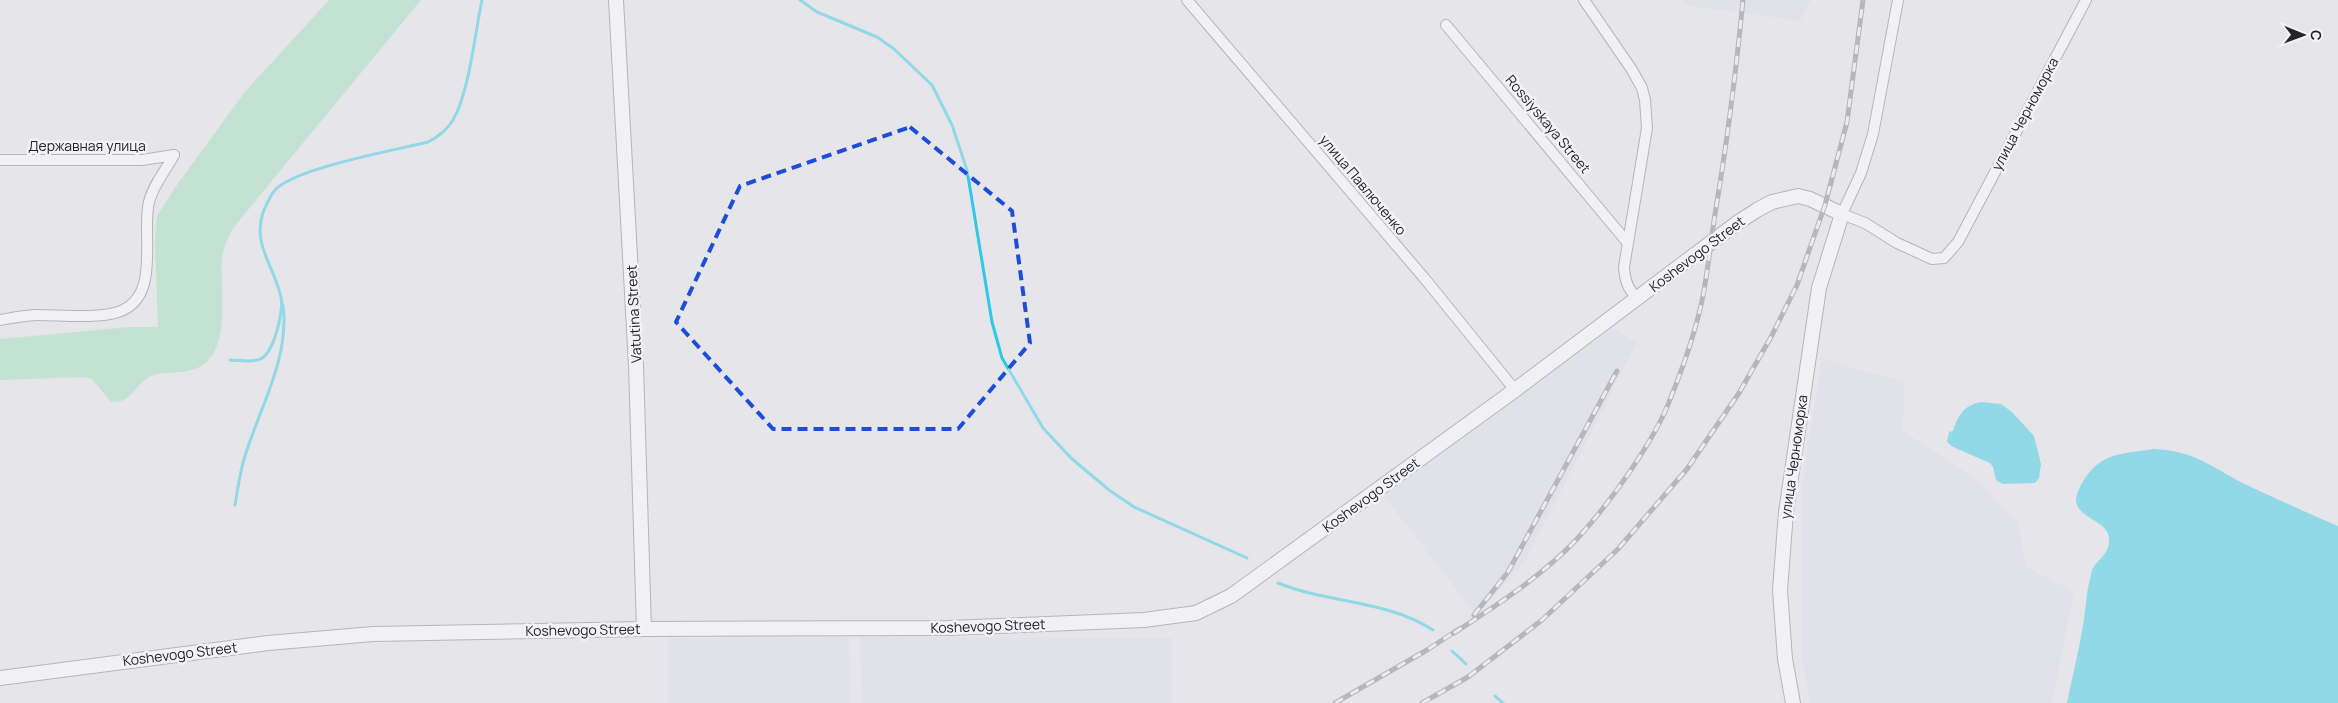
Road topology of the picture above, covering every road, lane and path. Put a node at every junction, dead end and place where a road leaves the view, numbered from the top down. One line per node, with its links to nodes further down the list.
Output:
1 (616, 0): 13 (street, Vatutina Street)
2 (1187, 0): 12 (street, улица Павлюченко)
3 (1584, 0): 9 (street)
4 (1898, 0): 8 (street, улица Черноморка)
5 (2086, 0): 8 (street, улица Черноморка)
6 (1446, 25): 9 (street, Rossiyskaya Street)
7 (0, 160): 11 (street, Державная улица)
8 (1842, 214): 10 (street, Koshevogo Street); 15 (street, улица Черноморка)
9 (1627, 242): 10 (street)
10 (1638, 299): 12 (street, Koshevogo Street)
11 (0, 320)
12 (1515, 390): 13 (street, Koshevogo Street)
13 (644, 629): 14 (street, Koshevogo Street)
14 (0, 678)
15 (1793, 703)

